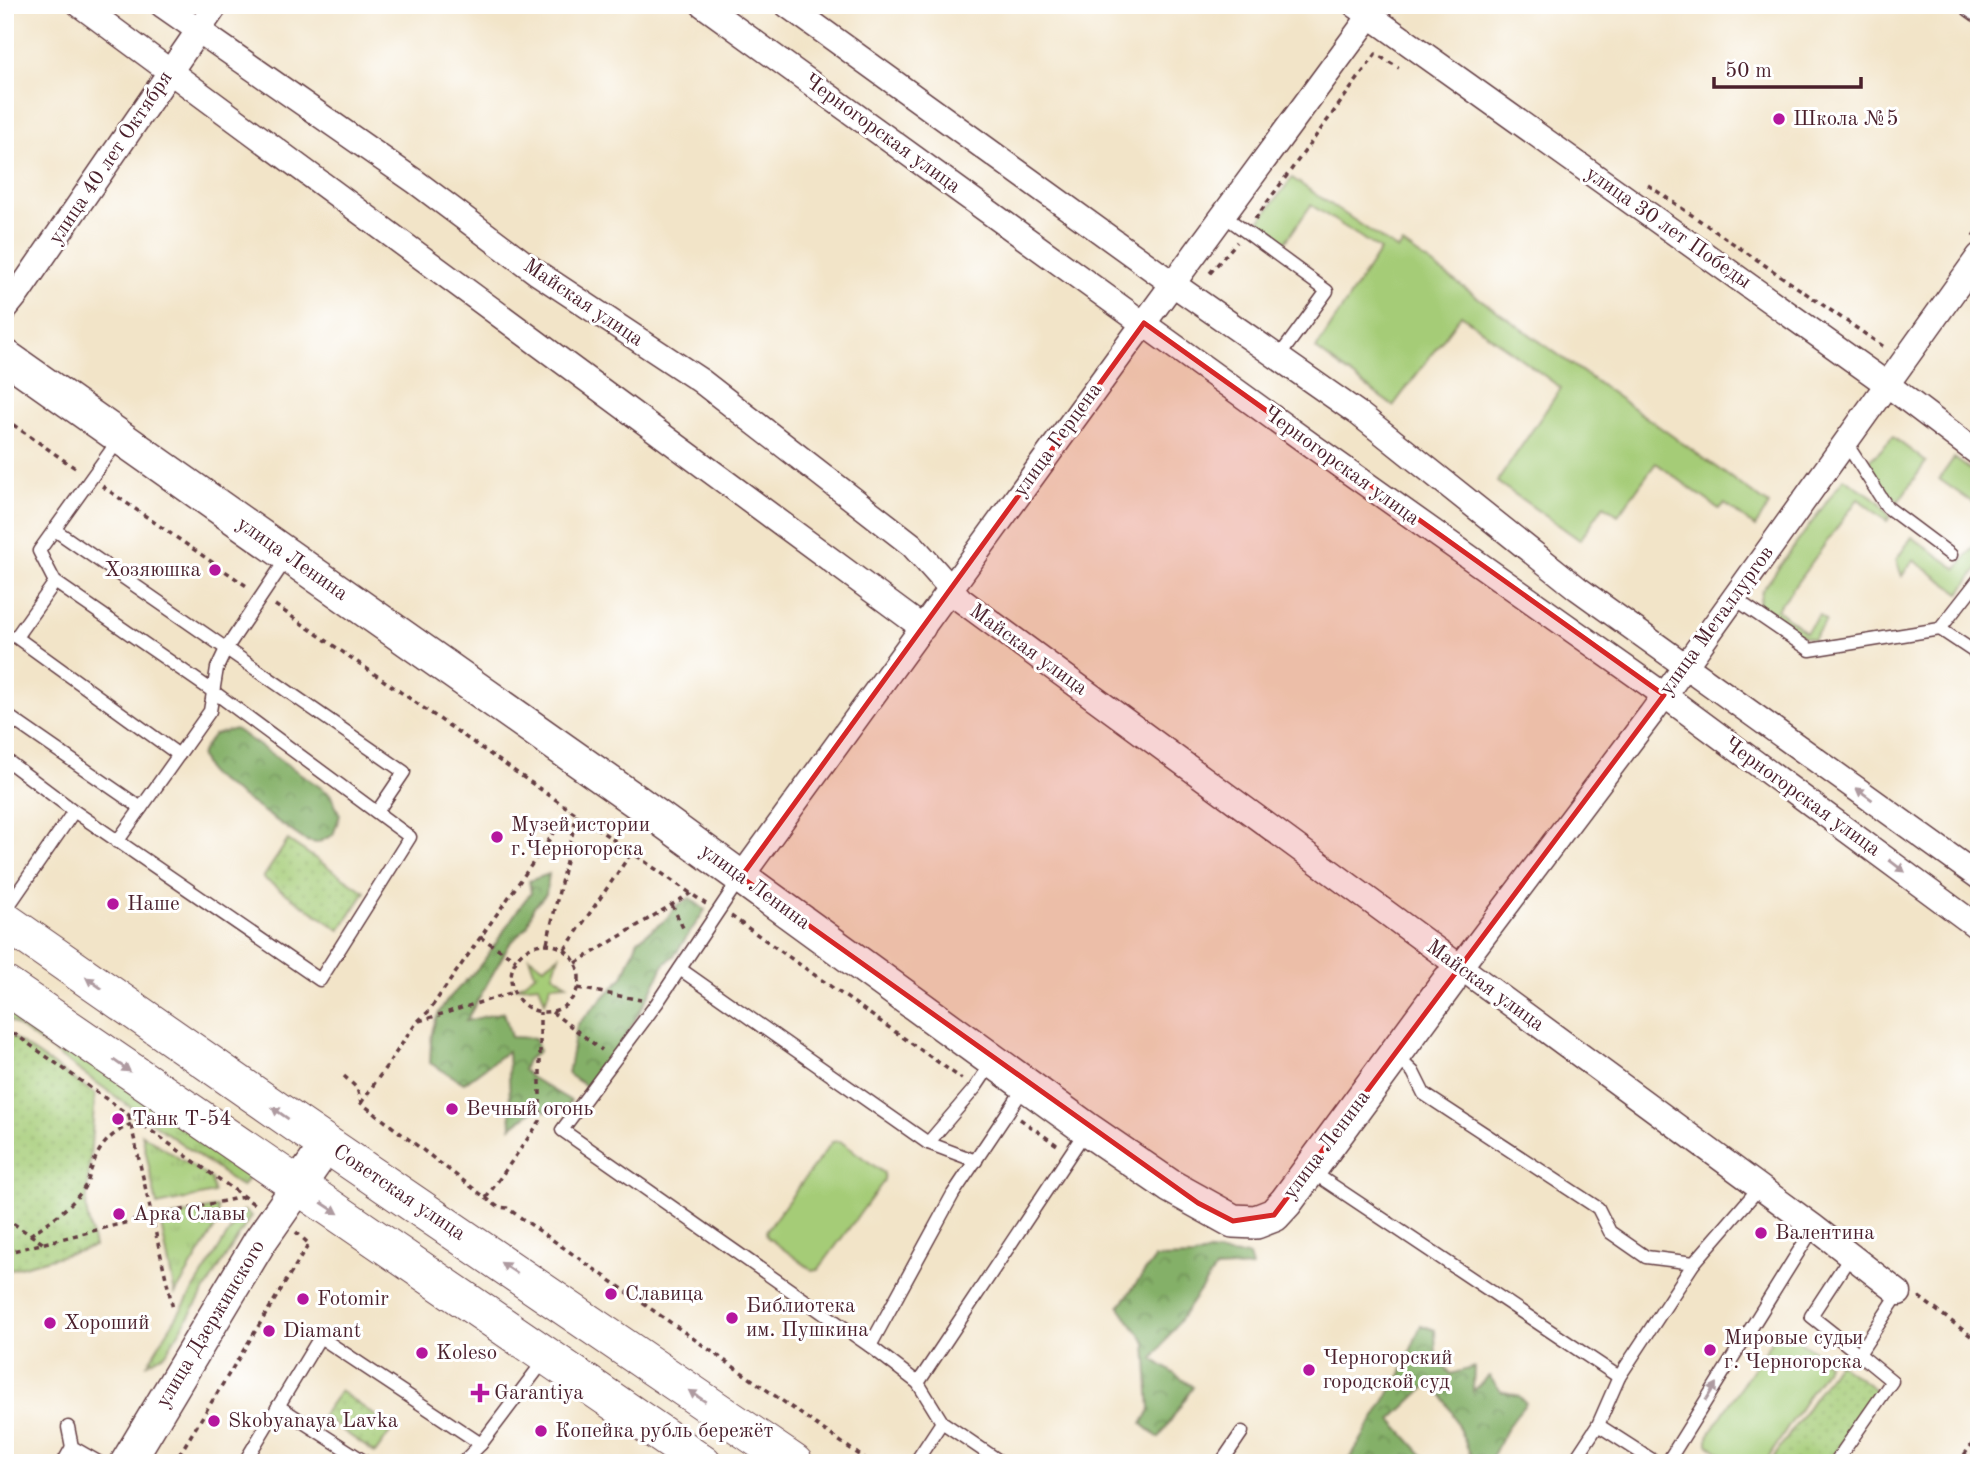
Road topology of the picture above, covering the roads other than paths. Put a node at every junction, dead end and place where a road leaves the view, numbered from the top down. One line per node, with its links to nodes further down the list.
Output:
1 (79, 5): 10 (street)
2 (162, 5): 9 (street, Майская улица)
3 (216, 5): 9 (street, улица 40 лет Октября)
4 (703, 5): 15 (street, Черногорская улица)
5 (787, 5): 13 (street, Черногорская улица)
6 (1972, 5): 8 (street)
7 (1368, 9): 11 (street, улица Герцена); 18 (street, улица 30 лет Победы)
8 (1979, 10)
9 (198, 32): 10 (street, улица 40 лет Октября); 27 (street, Майская улица)
10 (171, 71): 14 (street, улица 40 лет Октября); 29 (street)
11 (1223, 215): 13 (street, улица Герцена); 17 (lane)
12 (1979, 256): 18 (street, улица Металлургов)
13 (1173, 284): 15 (street, улица Герцена); 17 (street, Черногорская улица)
14 (5, 309)
15 (1144, 323): 27 (street, улица Герцена); 35 (street, Черногорская улица)
16 (5, 356): 19 (street, улица Ленина)
17 (1278, 358): 33 (street, Черногорская улица)
18 (1888, 385): 20 (street, улица Металлургов); 21 (street, улица 30 лет Победы)
19 (120, 438): 22 (lane); 24 (street, улица Ленина)
20 (1846, 443): 23 (lane); 28 (street, улица Металлургов)
21 (1979, 454)
22 (55, 530): 26 (lane); 31 (lane)
23 (1951, 555)
24 (288, 556): 31 (lane); 43 (street, улица Ленина)
25 (1979, 579): 30 (lane)
26 (55, 582): 34 (lane); 37 (lane)
27 (950, 590): 29 (street, улица Герцена); 49 (street, Майская улица)
28 (1734, 598): 30 (lane); 33 (street, улица Металлургов)
29 (923, 628): 43 (street, улица Герцена)
30 (1940, 629): 32 (lane)
31 (226, 649): 34 (lane); 41 (lane)
32 (1979, 656)
33 (1685, 666): 35 (street, улица Металлургов); 44 (street, Черногорская улица, one-way to 33)
34 (214, 692): 37 (lane); 41 (lane)
35 (1664, 695): 47 (street, Черногорская улица, one-way to 47); 49 (street, улица Металлургов)
36 (5, 714): 39 (lane)
37 (179, 755): 39 (lane)
38 (5, 759): 40 (lane)
39 (141, 808): 42 (lane)
40 (74, 811): 42 (lane); 45 (lane)
41 (377, 812): 42 (lane)
42 (117, 842)
43 (741, 877): 48 (lane); 52 (street, улица Ленина)
44 (1979, 877)
45 (5, 911)
46 (5, 921): 56 (main road, Советская улица, one-way to 46)
47 (1979, 928)
48 (680, 969): 55 (lane); 65 (lane)
49 (1455, 975): 51 (street, улица Ленина); 60 (street, Майская улица)
50 (5, 985): 59 (main road, one-way to 59)
51 (1395, 1054): 58 (street, улица Ленина); 63 (lane)
52 (984, 1074): 53 (street, улица Ленина); 55 (lane)
53 (1018, 1098): 54 (street, улица Ленина); 57 (lane)
54 (1079, 1142): 58 (street, улица Ленина); 69 (lane)
55 (928, 1143): 57 (lane)
56 (327, 1145): 59 (street, улица Дзержинского); 84 (main road, Советская улица, one-way to 56)
57 (976, 1161): 65 (lane)
58 (1310, 1170): 68 (lane)
59 (298, 1186): 67 (main road, one-way to 67); 79 (street, улица Дзержинского)
60 (1760, 1187): 61 (street, Майская улица); 63 (lane)
61 (1814, 1227): 62 (street, Майская улица); 90 (lane, one-way to 61)
62 (1851, 1255): 64 (street, Майская улица); 66 (lane)
63 (1694, 1264): 68 (lane)
64 (1899, 1293): 66 (lane)
65 (870, 1346): 69 (lane)
66 (1859, 1354): 91 (lane)
67 (548, 1355): 75 (lane); 83 (main road)
68 (1619, 1377): 72 (lane)
69 (918, 1383): 71 (lane)
70 (278, 1406): 75 (lane); 80 (lane); 81 (lane)
71 (942, 1422): 85 (lane); 86 (lane)
72 (1598, 1425): 88 (lane); 89 (lane)
73 (68, 1427): 76 (lane)
74 (1242, 1432): 87 (lane)
75 (481, 1444): 82 (lane)
76 (72, 1447): 77 (lane); 78 (lane)
77 (64, 1463)
78 (100, 1463)
79 (127, 1463)
80 (244, 1463)
81 (367, 1463)
82 (462, 1463)
83 (703, 1463)
84 (793, 1463)
85 (915, 1463)
86 (1002, 1463)
87 (1221, 1463)
88 (1573, 1463)
89 (1657, 1463)
90 (1667, 1463)
91 (1835, 1463)

